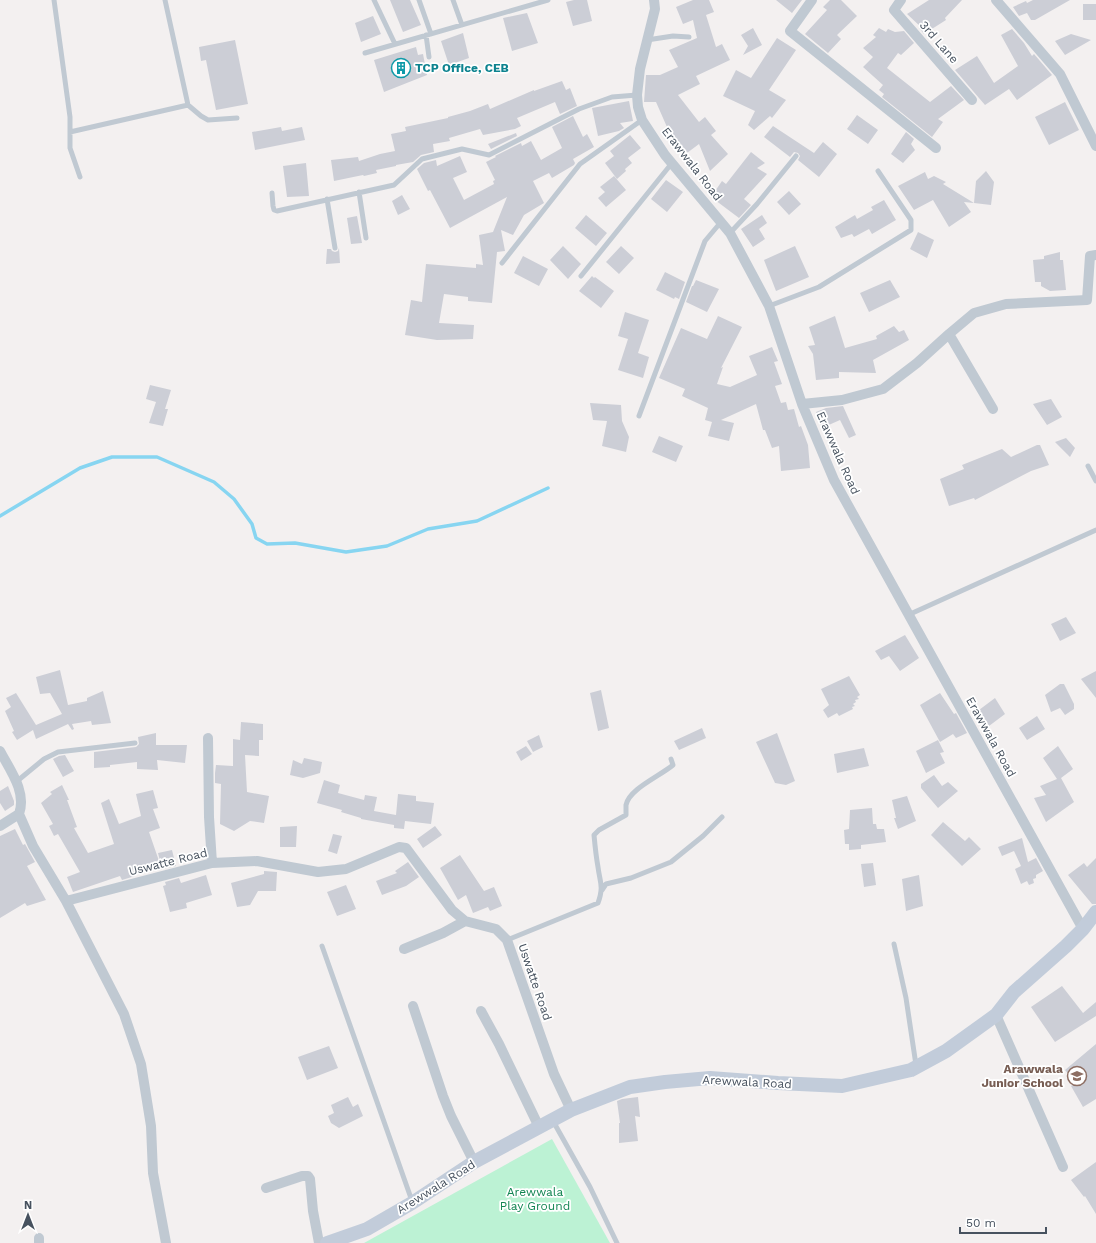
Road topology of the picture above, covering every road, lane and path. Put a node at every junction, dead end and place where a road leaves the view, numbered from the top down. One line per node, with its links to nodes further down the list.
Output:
1 (54, 0): 23 (lane)
2 (166, 0): 20 (lane)
3 (374, 0): 15 (lane)
4 (419, 0): 12 (lane)
5 (452, 0): 11 (lane)
6 (548, 0): 11 (lane)
7 (654, 0): 14 (street, Erawwala Road)
8 (812, 0): 25 (street)
9 (900, 0): 19 (street, 3rd Lane)
10 (996, 0): 24 (street)
11 (462, 25): 12 (lane)
12 (429, 34): 15 (lane); 17 (lane)
13 (689, 36): 14 (lane)
14 (647, 40): 18 (street, Erawwala Road)
15 (395, 44): 16 (lane)
16 (365, 53)
17 (429, 57)
18 (637, 95): 22 (street, Erawwala Road); 31 (lane)
19 (972, 100)
20 (188, 105): 21 (lane); 23 (lane)
21 (237, 118)
22 (642, 120): 27 (street, Erawwala Road); 38 (lane)
23 (70, 132): 29 (lane)
24 (1096, 146)
25 (936, 148)
26 (796, 156): 34 (lane)
27 (672, 163): 33 (street, Erawwala Road); 39 (lane)
28 (878, 171): 40 (lane)
29 (80, 177)
30 (272, 192): 32 (lane)
31 (359, 192): 32 (lane); 35 (lane)
32 (327, 199): 36 (lane)
33 (721, 222): 34 (street, Erawwala Road); 44 (lane)
34 (730, 233): 40 (street, Erawwala Road)
35 (366, 238)
36 (335, 248)
37 (1096, 255): 41 (street)
38 (502, 263)
39 (581, 276)
40 (769, 306): 42 (street, Erawwala Road)
41 (949, 334): 42 (street); 43 (street)
42 (802, 404): 48 (street, Erawwala Road)
43 (993, 409)
44 (639, 416)
45 (1088, 466): 46 (lane)
46 (1096, 481)
47 (1096, 530): 48 (lane)
48 (908, 615): 62 (street, Erawwala Road)
49 (208, 738): 57 (street)
50 (135, 743): 53 (lane)
51 (0, 751): 53 (street)
52 (671, 759): 58 (lane)
53 (16, 782): 54 (street)
54 (19, 814): 56 (street); 59 (street)
55 (722, 816): 58 (lane)
56 (0, 826)
57 (212, 863): 59 (street, Uswatte Road); 61 (street, Uswatte Road)
58 (601, 891): 63 (lane)
59 (66, 901): 78 (street)
60 (1096, 912): 62 (street, Arewwala Road)
61 (465, 921): 63 (street, Uswatte Road); 66 (street)
62 (1083, 929): 69 (street, Arewwala Road)
63 (507, 940): 71 (street, Uswatte Road)
64 (894, 944): 70 (lane)
65 (322, 946): 77 (lane)
66 (404, 949)
67 (413, 1006): 74 (street)
68 (481, 1011): 73 (street)
69 (996, 1014): 70 (street, Arewwala Road); 75 (street)
70 (916, 1068): 71 (street, Arewwala Road)
71 (571, 1110): 72 (street, Arewwala Road)
72 (553, 1120): 73 (street, Arewwala Road); 81 (lane)
73 (539, 1127): 74 (street, Arewwala Road)
74 (474, 1162): 77 (street, Arewwala Road)
75 (1063, 1167)
76 (266, 1188): 79 (street)
77 (412, 1203): 80 (street, Arewwala Road)
78 (166, 1243)
79 (319, 1243)
80 (327, 1243)
81 (617, 1243)

